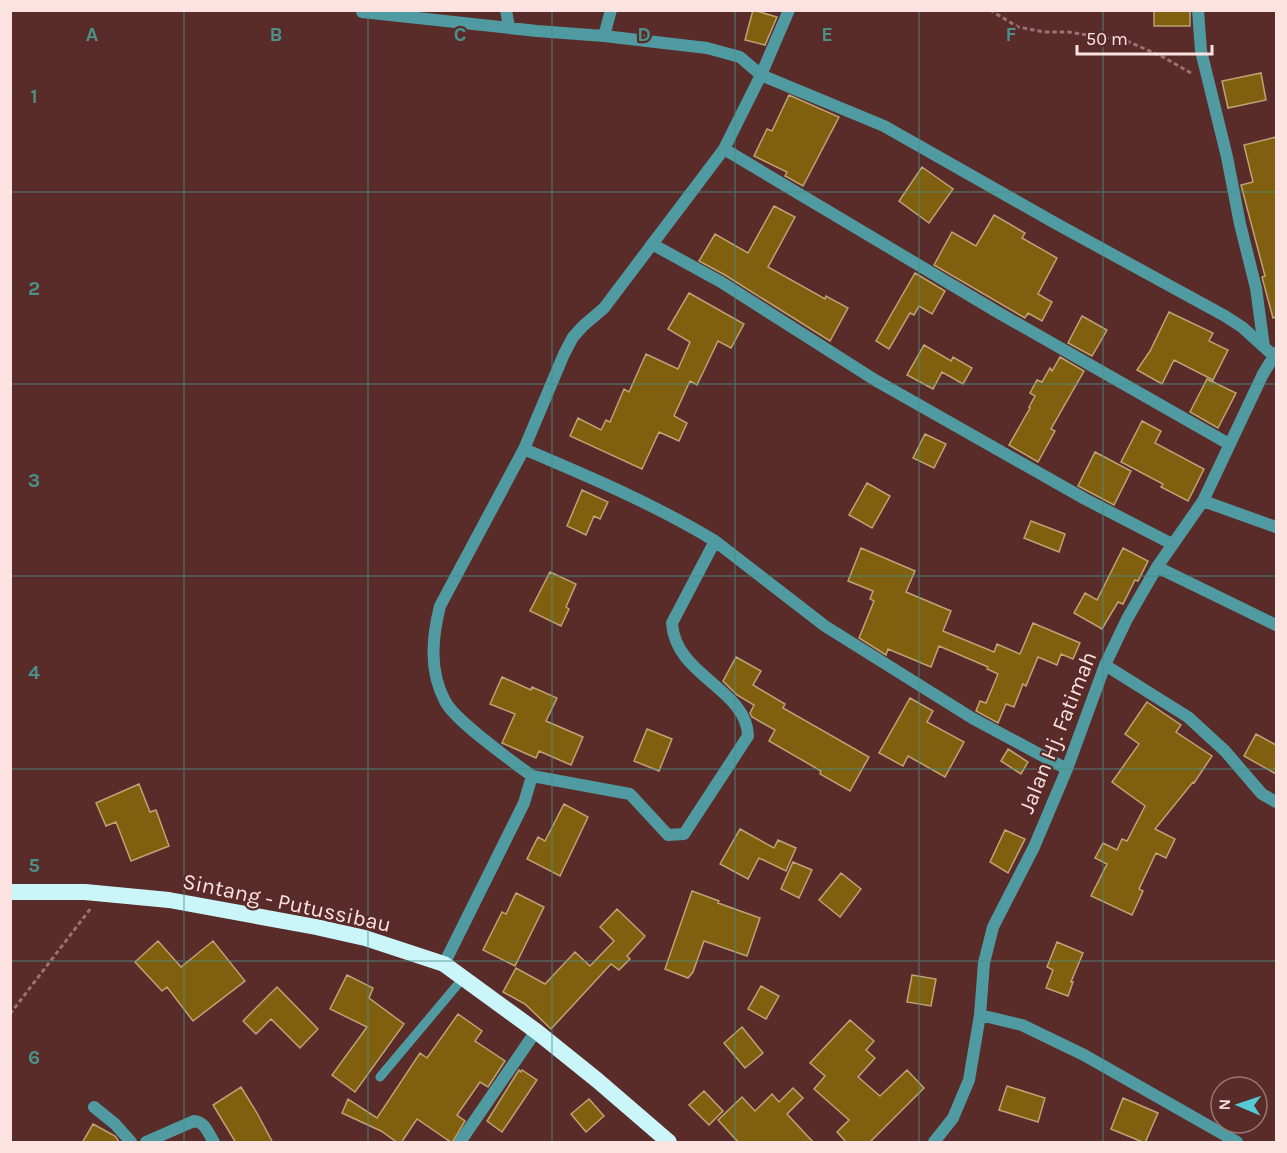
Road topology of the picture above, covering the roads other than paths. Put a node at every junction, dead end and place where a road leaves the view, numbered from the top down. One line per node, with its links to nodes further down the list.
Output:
1 (506, 10): 6 (street)
2 (611, 10): 7 (street)
3 (789, 10): 8 (street)
4 (1197, 10): 11 (street)
5 (362, 12): 6 (street)
6 (509, 27): 7 (street)
7 (604, 36): 8 (street)
8 (761, 75): 9 (street); 11 (street)
9 (724, 148): 10 (street); 13 (street)
10 (652, 244): 14 (street); 18 (street)
11 (1264, 347): 12 (street)
12 (1275, 355): 13 (street, Jalan Hj. Fatimah)
13 (1229, 444): 15 (street, Jalan Hj. Fatimah)
14 (524, 449): 17 (street); 23 (street)
15 (1203, 501): 16 (street); 18 (street, Jalan Hj. Fatimah)
16 (1276, 527)
17 (715, 542): 22 (street); 23 (street)
18 (1172, 544): 19 (street, Jalan Hj. Fatimah)
19 (1157, 567): 20 (street); 21 (street, Jalan Hj. Fatimah)
20 (1276, 625)
21 (1105, 665): 22 (street, Jalan Hj. Fatimah); 24 (street)
22 (1067, 769): 28 (street, Jalan Hj. Fatimah)
23 (532, 776): 26 (street)
24 (1276, 801)
25 (10, 892): 26 (highway, Sintang - Putussibau)
26 (444, 964): 27 (highway, Sintang - Putussibau)
27 (464, 977): 29 (highway, Sintang - Putussibau); 30 (lane)
28 (980, 1015): 37 (street, Jalan Hj. Fatimah); 38 (street)
29 (536, 1031): 35 (street); 36 (highway, Sintang - Putussibau)
30 (380, 1077)
31 (94, 1107): 32 (street)
32 (131, 1143)
33 (146, 1143): 34 (street)
34 (214, 1143)
35 (460, 1143)
36 (669, 1143)
37 (934, 1143)
38 (1237, 1143)

